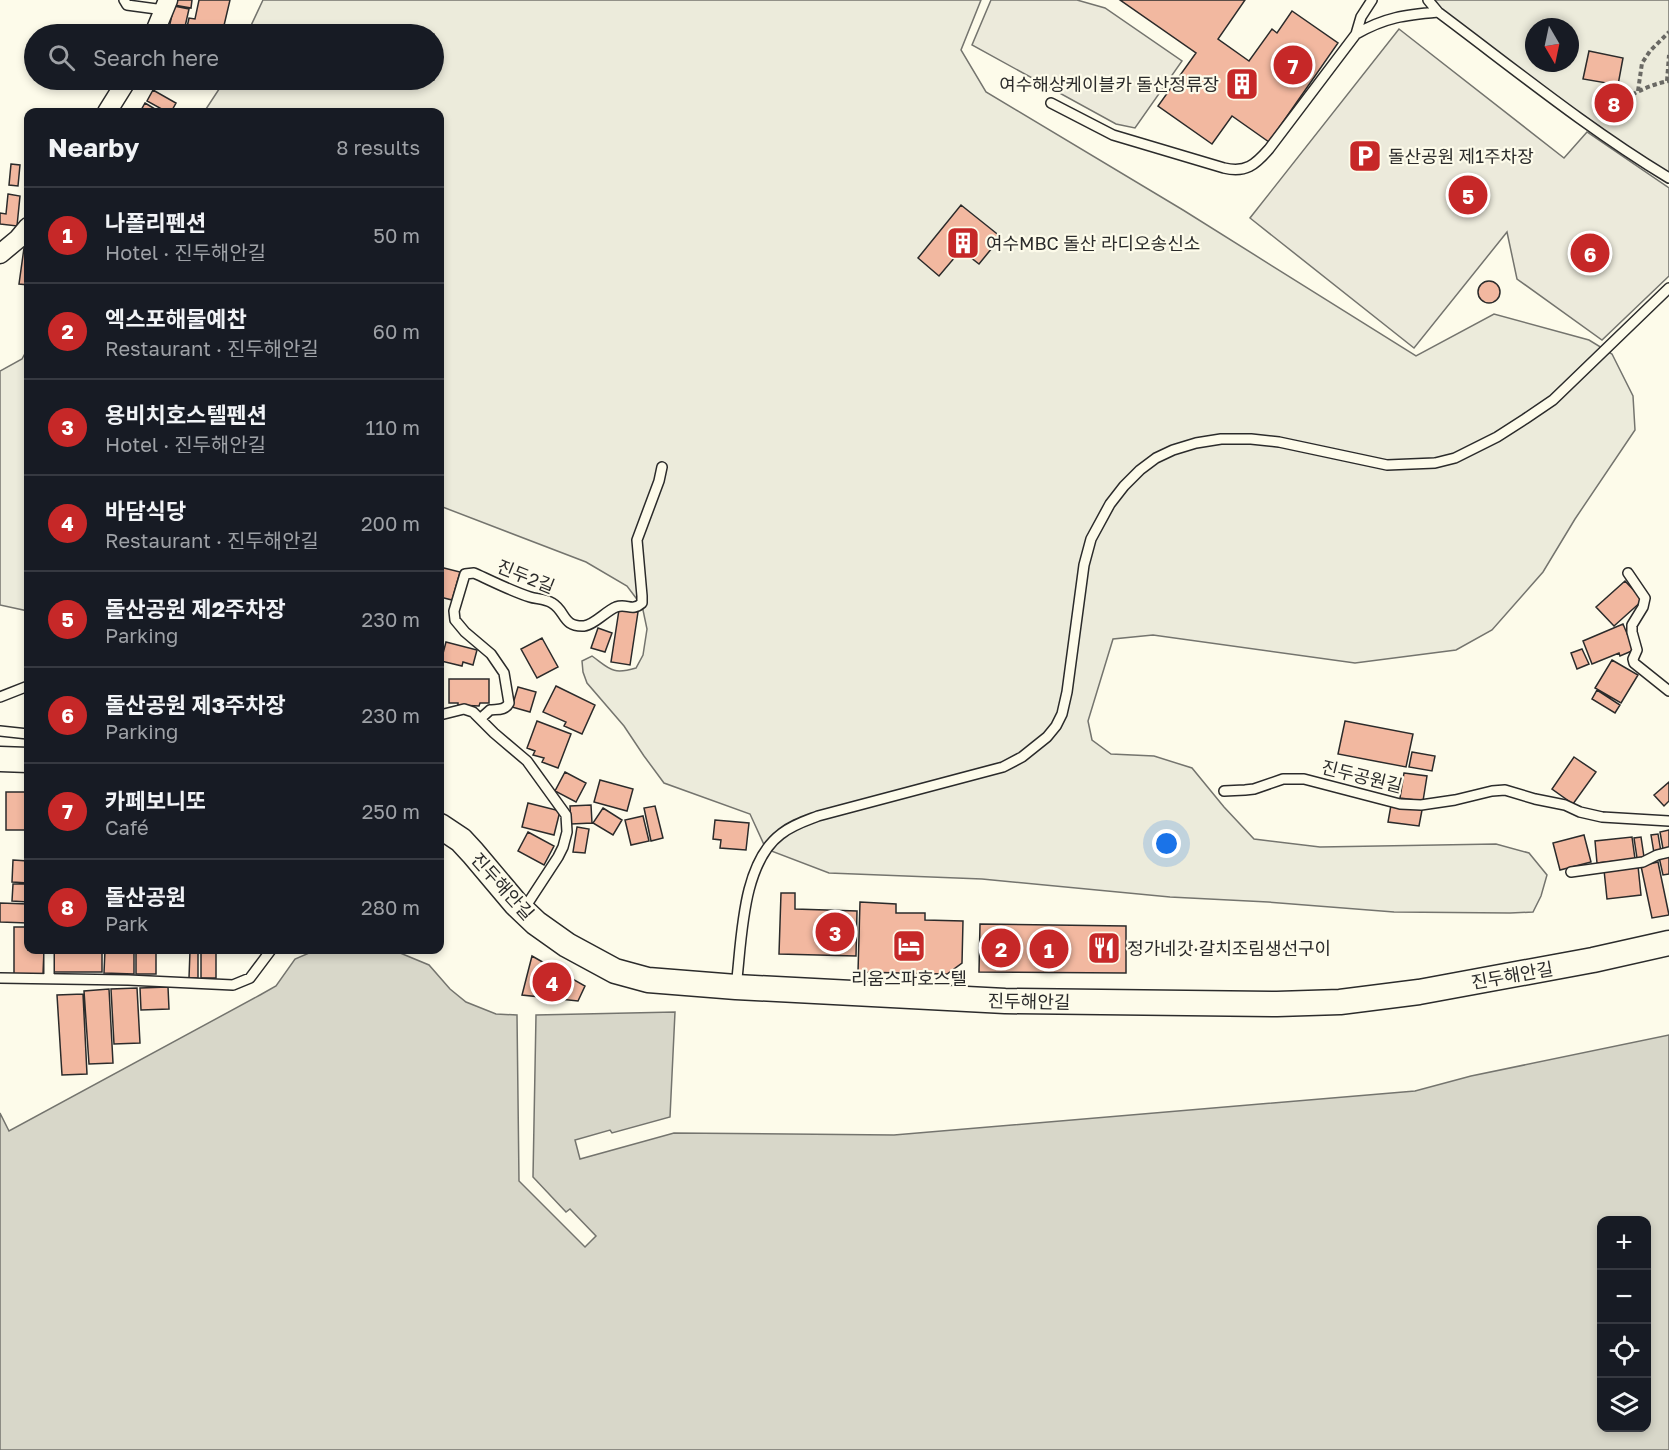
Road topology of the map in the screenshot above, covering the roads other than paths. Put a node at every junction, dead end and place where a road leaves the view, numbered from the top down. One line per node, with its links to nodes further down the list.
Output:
1 (124, 0): 4 (lane)
2 (1372, 0): 7 (lane)
3 (1428, 0): 5 (lane)
4 (166, 5): 6 (street)
5 (1438, 12): 7 (lane); 11 (lane)
6 (158, 24)
7 (1356, 34): 9 (lane)
8 (121, 90): 10 (street)
9 (1051, 103)
10 (110, 108)
11 (1669, 177)
12 (24, 231): 13 (street)
13 (0, 254)
14 (1669, 288): 37 (lane)
15 (662, 467): 21 (lane, 진두2길)
16 (1628, 573): 18 (lane)
17 (24, 688): 19 (lane)
18 (1669, 691)
19 (0, 697)
20 (444, 715): 21 (lane)
21 (480, 719): 31 (lane)
22 (0, 731): 23 (lane)
23 (24, 734)
24 (0, 759): 25 (street)
25 (24, 760)
26 (1224, 790): 27 (lane, 진두공원길)
27 (1669, 821)
28 (444, 828): 31 (street, 진두해안길)
29 (1669, 852): 30 (lane)
30 (1570, 872)
31 (523, 911): 37 (street, 진두해안길)
32 (1669, 942): 37 (street, 진두해안길)
33 (49, 954): 36 (lane)
34 (269, 954): 36 (lane)
35 (0, 978): 36 (lane)
36 (49, 978)
37 (736, 987)

